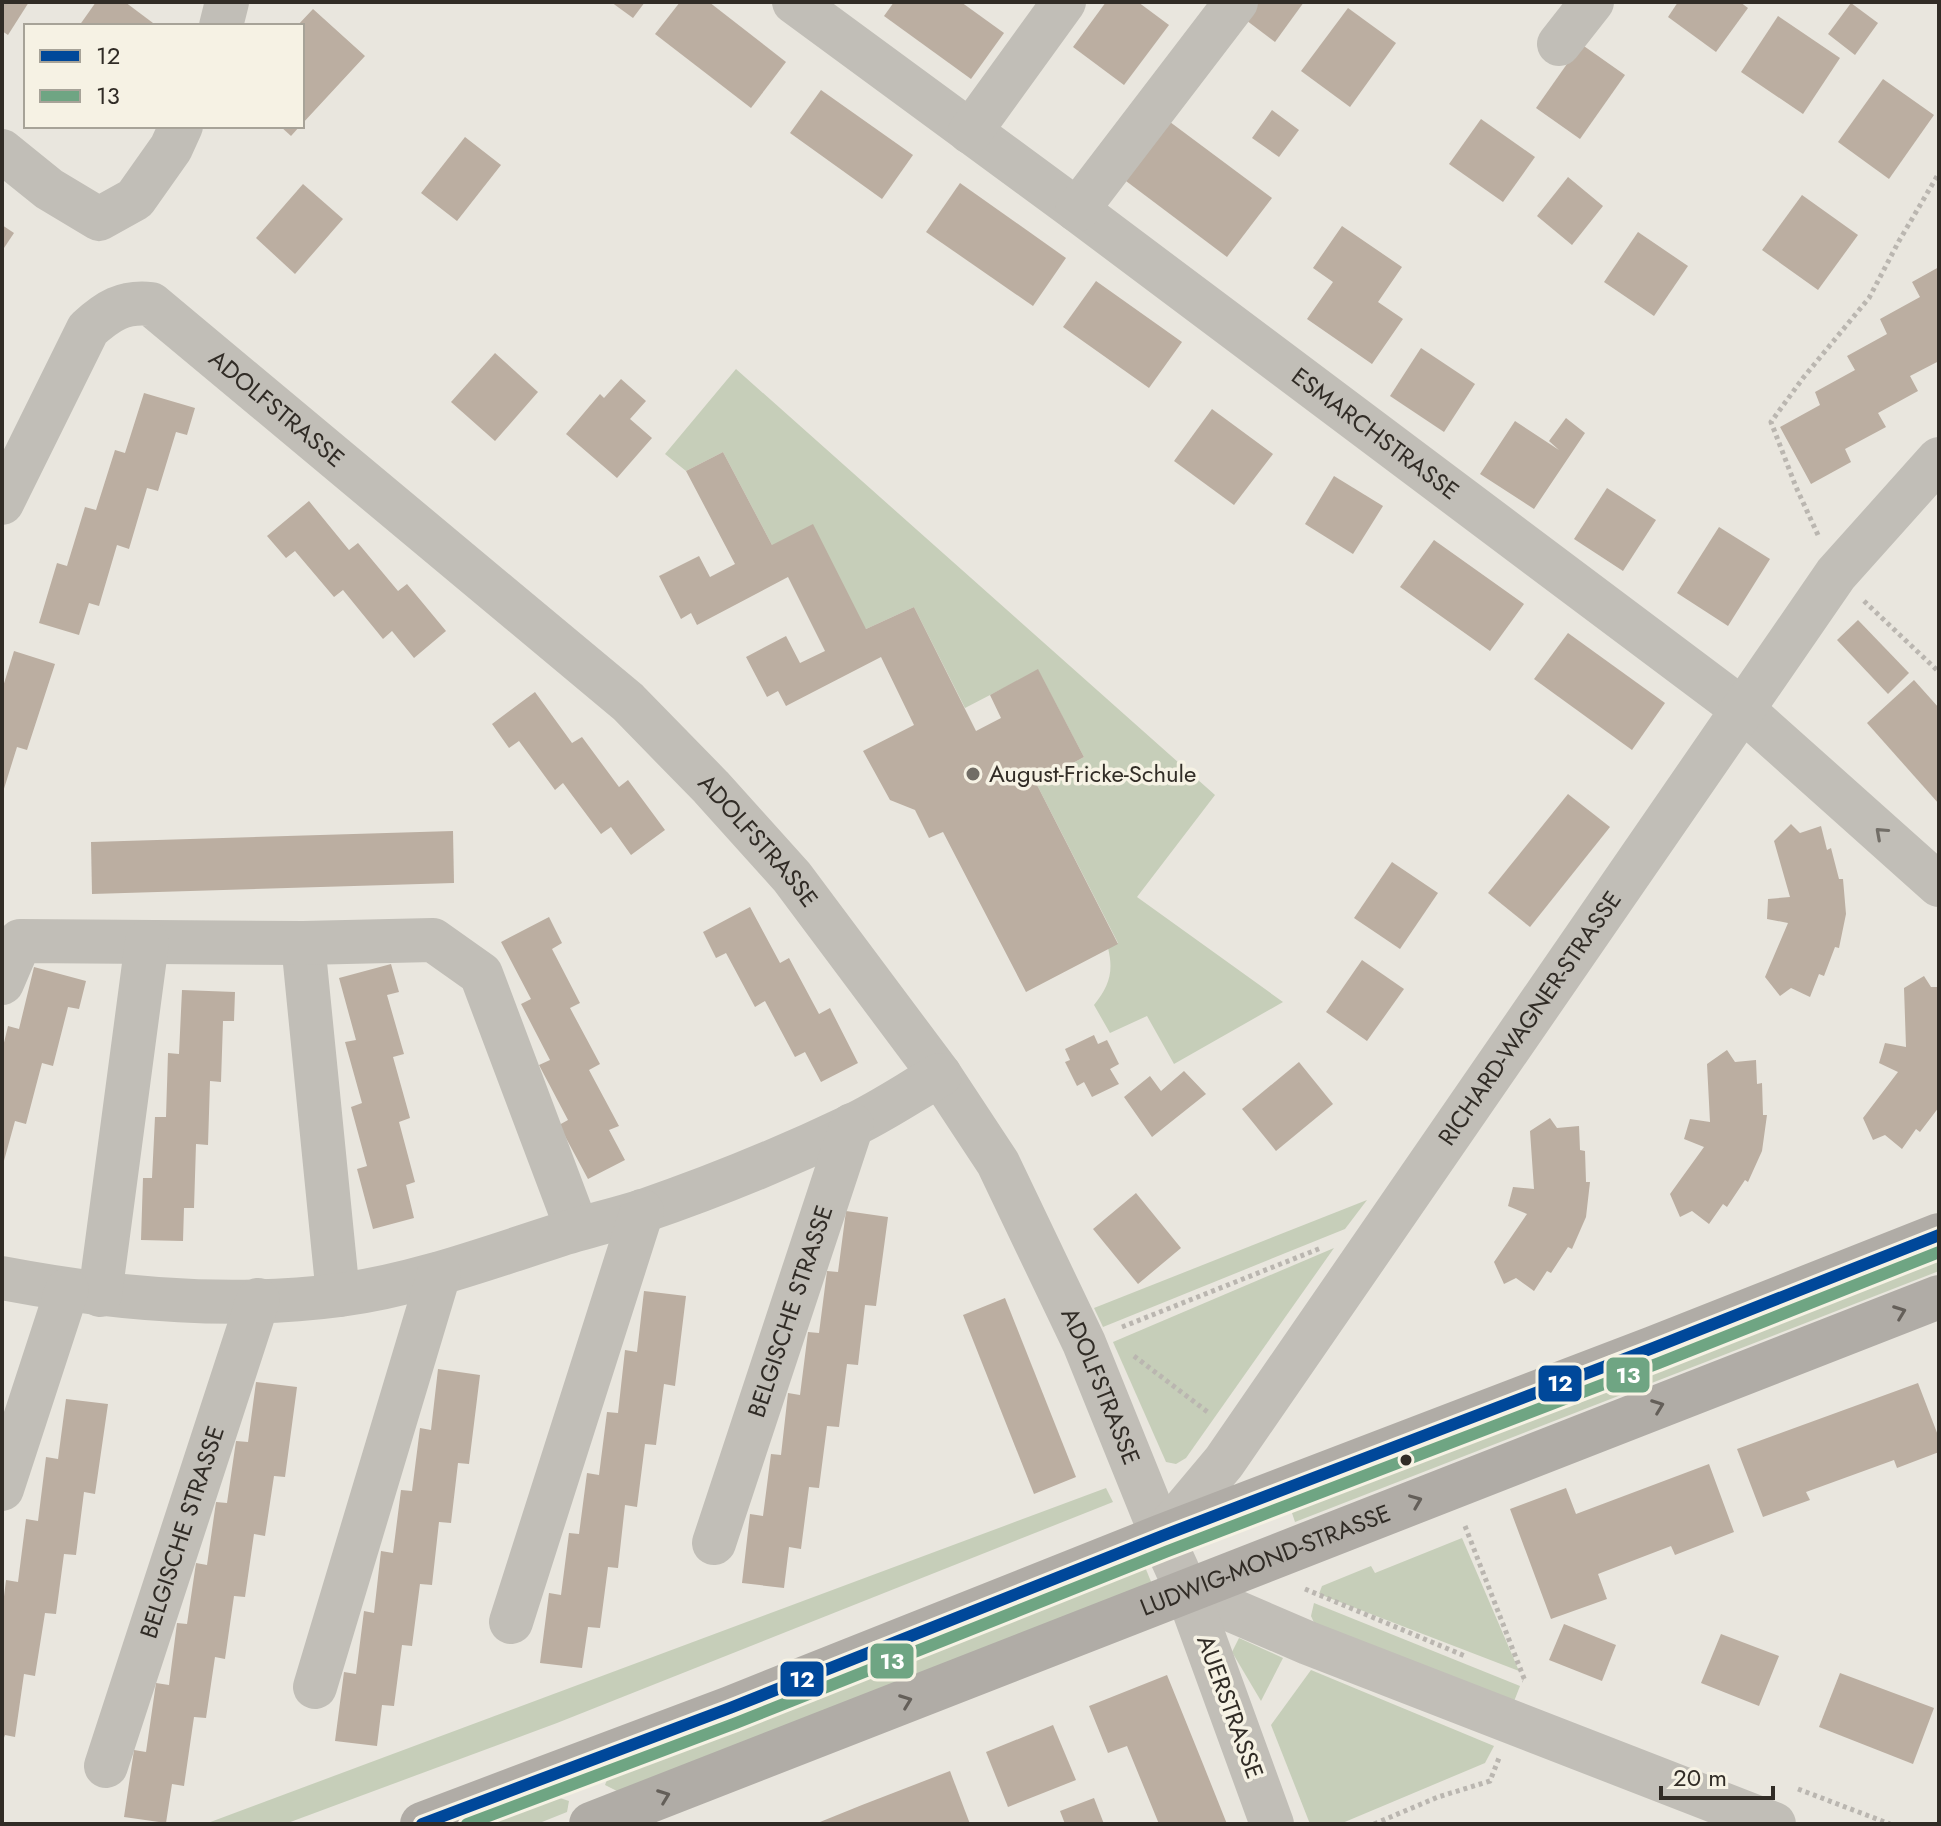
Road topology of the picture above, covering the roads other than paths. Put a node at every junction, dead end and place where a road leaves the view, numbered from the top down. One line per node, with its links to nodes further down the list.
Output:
1 (227, 2): 6 (street)
2 (794, 2): 9 (street, ESMARCHSTRASSE)
3 (1064, 2): 9 (street)
4 (1236, 2): 11 (street)
5 (1592, 2): 7 (street)
6 (222, 24)
7 (1559, 44)
8 (180, 128): 10 (street)
9 (970, 132): 11 (street, ESMARCHSTRASSE)
10 (2, 151)
11 (1077, 210): 15 (street, ESMARCHSTRASSE)
12 (1939, 459): 13 (street, RICHARD-WAGNER-STRASSE)
13 (1920, 502): 15 (street, RICHARD-WAGNER-STRASSE)
14 (2, 503): 20 (street, ADOLFSTRASSE)
15 (1742, 709): 16 (street, ESMARCHSTRASSE, one-way to 15); 32 (street, RICHARD-WAGNER-STRASSE)
16 (1939, 885)
17 (147, 942): 18 (street); 19 (street); 27 (street)
18 (303, 943): 23 (street); 28 (street)
19 (2, 983)
20 (940, 1075): 21 (street); 32 (street, ADOLFSTRASSE)
21 (852, 1125): 22 (street); 33 (street, BELGISCHE STRASSE)
22 (642, 1211): 23 (street); 35 (street)
23 (577, 1229): 25 (street)
24 (1939, 1235): 32 (main road)
25 (439, 1274): 28 (street); 36 (street)
26 (2, 1278): 27 (street)
27 (84, 1292): 30 (street); 31 (street)
28 (338, 1295): 30 (street)
29 (1939, 1297): 34 (main road, LUDWIG-MOND-STRASSE, one-way to 29)
30 (258, 1300): 37 (street, BELGISCHE STRASSE)
31 (2, 1489)
32 (1162, 1536): 34 (street); 39 (main road)
33 (714, 1543)
34 (1187, 1591): 38 (main road, LUDWIG-MOND-STRASSE, one-way to 34); 40 (street, AUERSTRASSE); 41 (street)
35 (511, 1622)
36 (315, 1687)
37 (106, 1766)
38 (610, 1821)
39 (422, 1824)
40 (1272, 1824)
41 (1774, 1824)

